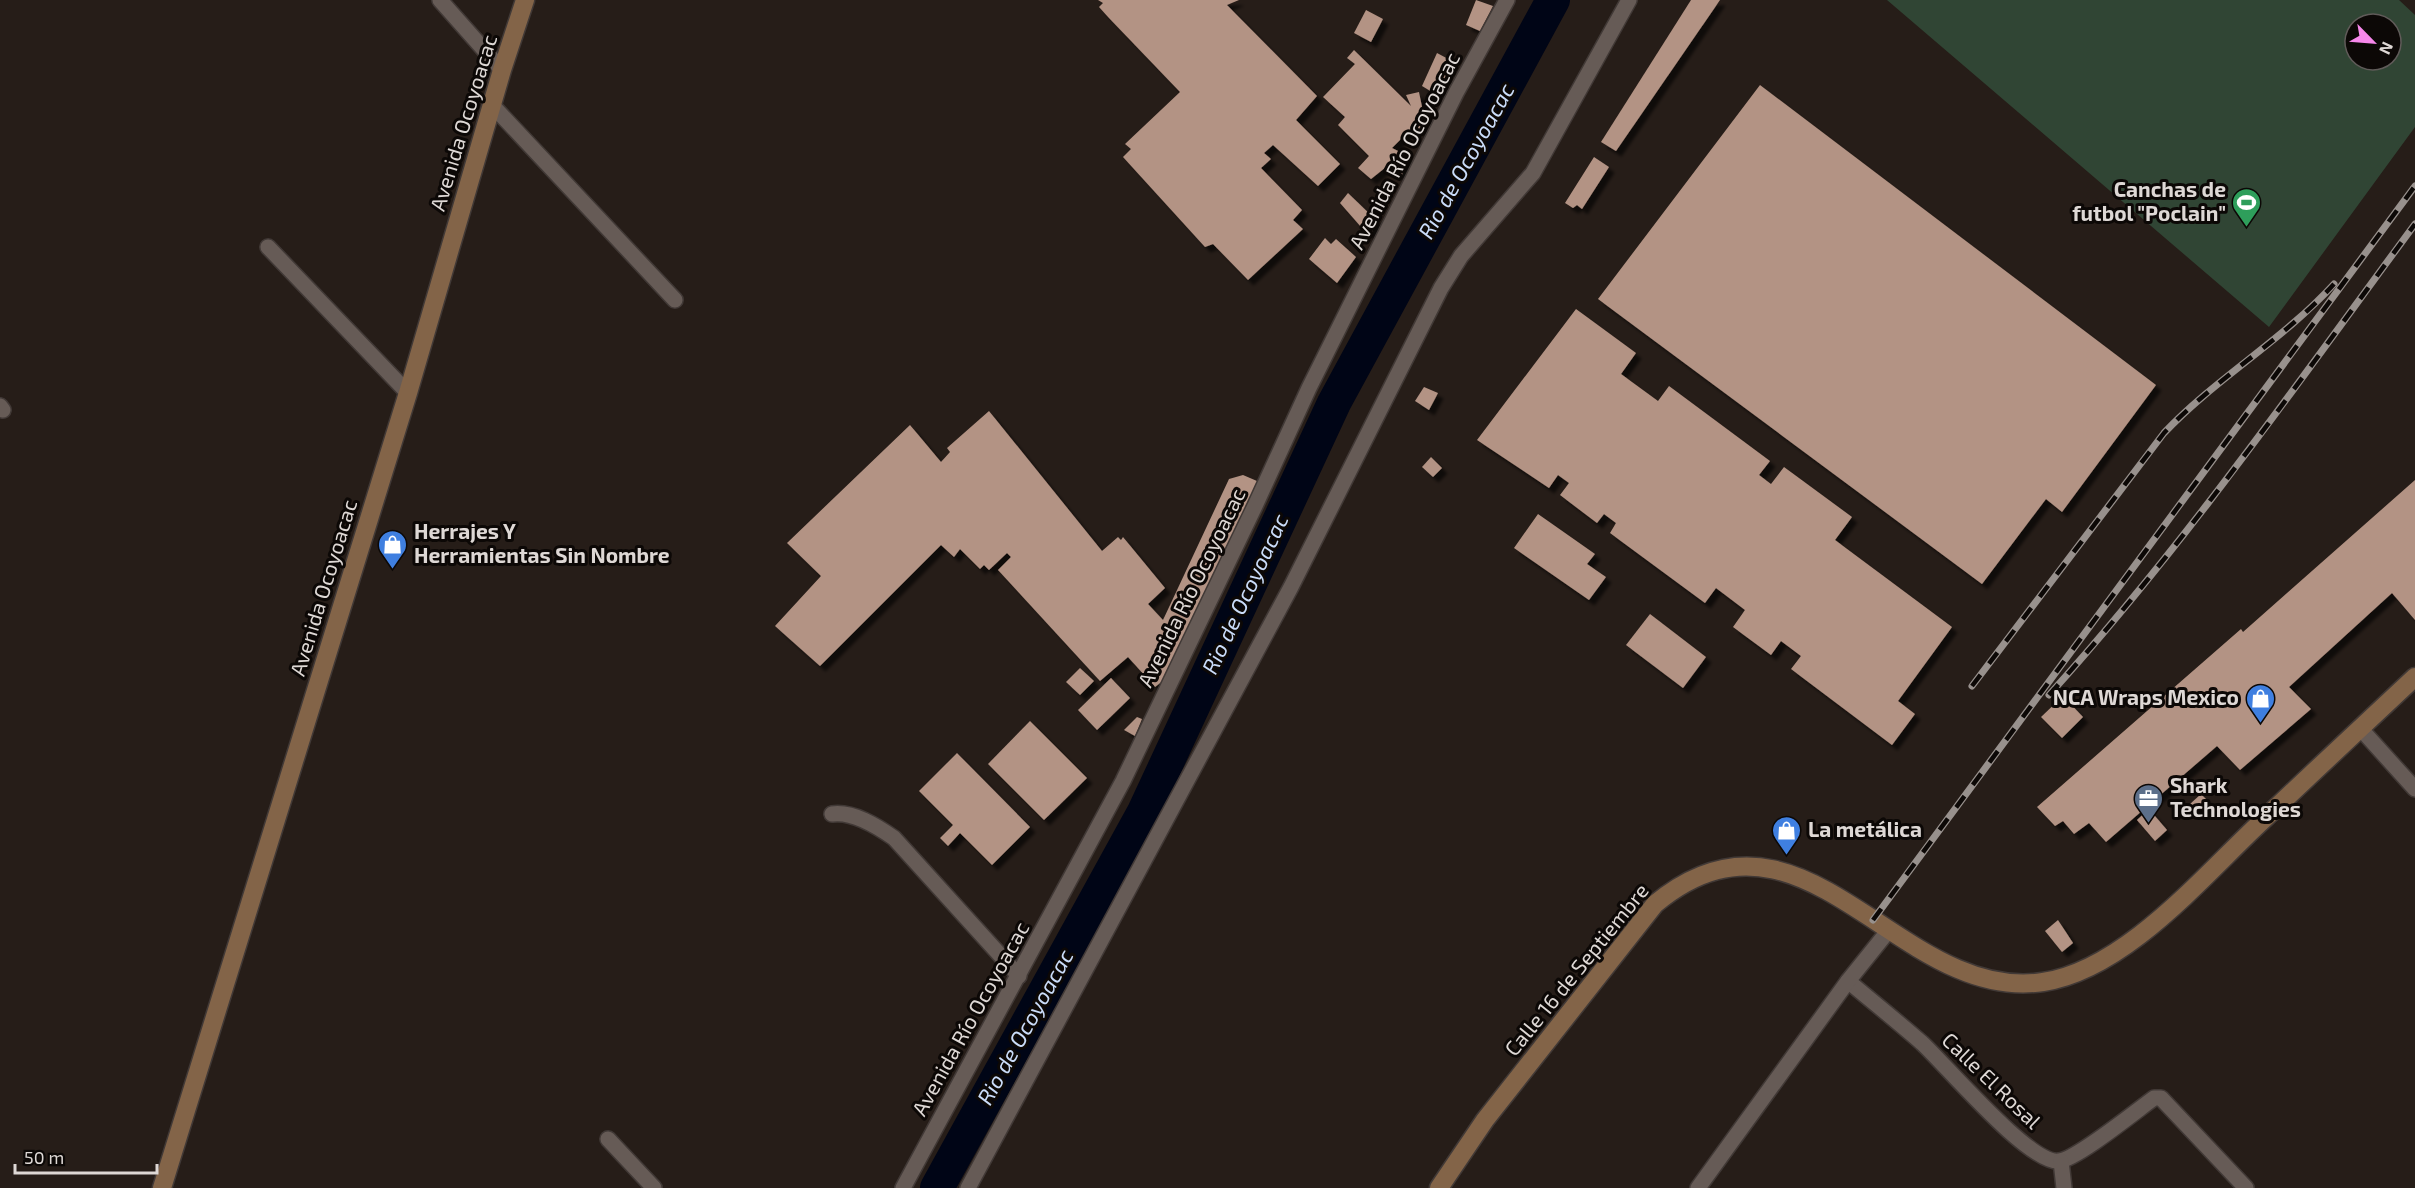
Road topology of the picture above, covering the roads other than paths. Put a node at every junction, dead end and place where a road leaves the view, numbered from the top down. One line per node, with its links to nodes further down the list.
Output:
1 (440, 0): 5 (street)
2 (525, 0): 5 (main road, Avenida Ocoyoacac)
3 (1507, 0): 15 (street, Avenida Río Ocoyoacac)
4 (1629, 0): 22 (street)
5 (502, 70): 6 (main road, Avenida Ocoyoacac)
6 (492, 105): 8 (street); 9 (main road, Avenida Ocoyoacac)
7 (268, 247): 9 (street)
8 (675, 300)
9 (408, 393): 19 (main road, Avenida Ocoyoacac)
10 (2415, 677): 11 (main road, Calle 16 de Septiembre)
11 (2360, 728): 12 (street); 14 (main road, Calle 16 de Septiembre)
12 (2415, 789)
13 (832, 814): 15 (street)
14 (1889, 930): 16 (street); 23 (main road, Calle 16 de Septiembre)
15 (1019, 976): 21 (street, Avenida Río Ocoyoacac)
16 (1848, 981): 18 (street, Calle El Rosal); 24 (street)
17 (608, 1139): 20 (street)
18 (2061, 1161): 25 (street); 26 (street)
19 (162, 1188)
20 (654, 1188)
21 (903, 1188)
22 (968, 1188)
23 (1439, 1188)
24 (1698, 1188)
25 (2064, 1188)
26 (2246, 1188)

